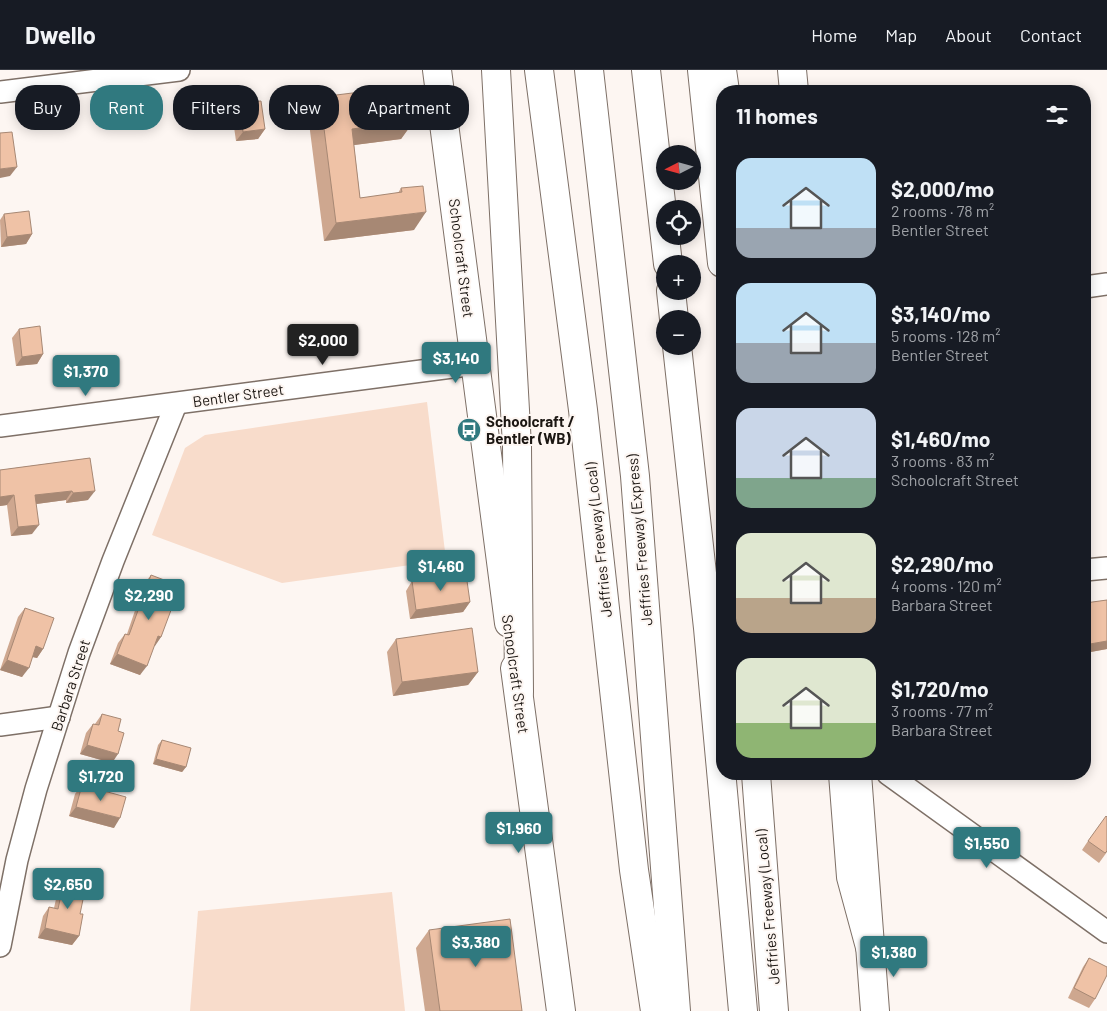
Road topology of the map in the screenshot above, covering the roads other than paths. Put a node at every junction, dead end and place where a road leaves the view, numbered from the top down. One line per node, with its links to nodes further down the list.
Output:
1 (179, 70): 12 (street)
2 (437, 70): 18 (main road, Schoolcraft Street)
3 (496, 70): 23 (main road)
4 (539, 70): 36 (main road, Jeffries Freeway (Local))
5 (589, 70): 37 (main road, Jeffries Freeway (Express))
6 (646, 70): 14 (main road)
7 (702, 70): 13 (main road)
8 (722, 70): 10 (main road)
9 (792, 70): 11 (main road)
10 (724, 85)
11 (793, 85)
12 (0, 92)
13 (716, 205)
14 (667, 255)
15 (1107, 284): 16 (street)
16 (1091, 286)
17 (678, 355): 24 (main road)
18 (475, 364): 19 (street, Bentler Street); 23 (main road, Schoolcraft Street)
19 (176, 404): 20 (street, Bentler Street); 25 (street, Barbara Street)
20 (0, 426)
21 (1107, 568): 22 (street)
22 (1091, 569)
23 (519, 692): 35 (main road, Schoolcraft Street)
24 (716, 716)
25 (59, 717): 26 (street); 33 (street, Barbara Street)
26 (0, 724)
27 (722, 780): 38 (main road)
28 (756, 780): 39 (main road, Jeffries Freeway (Local))
29 (843, 780): 34 (main road)
30 (857, 780): 34 (main road)
31 (896, 780): 32 (street)
32 (1107, 932)
33 (0, 946)
34 (870, 947): 40 (main road)
35 (561, 1011)
36 (656, 1011)
37 (676, 1011)
38 (743, 1011)
39 (774, 1011)
40 (875, 1011)

